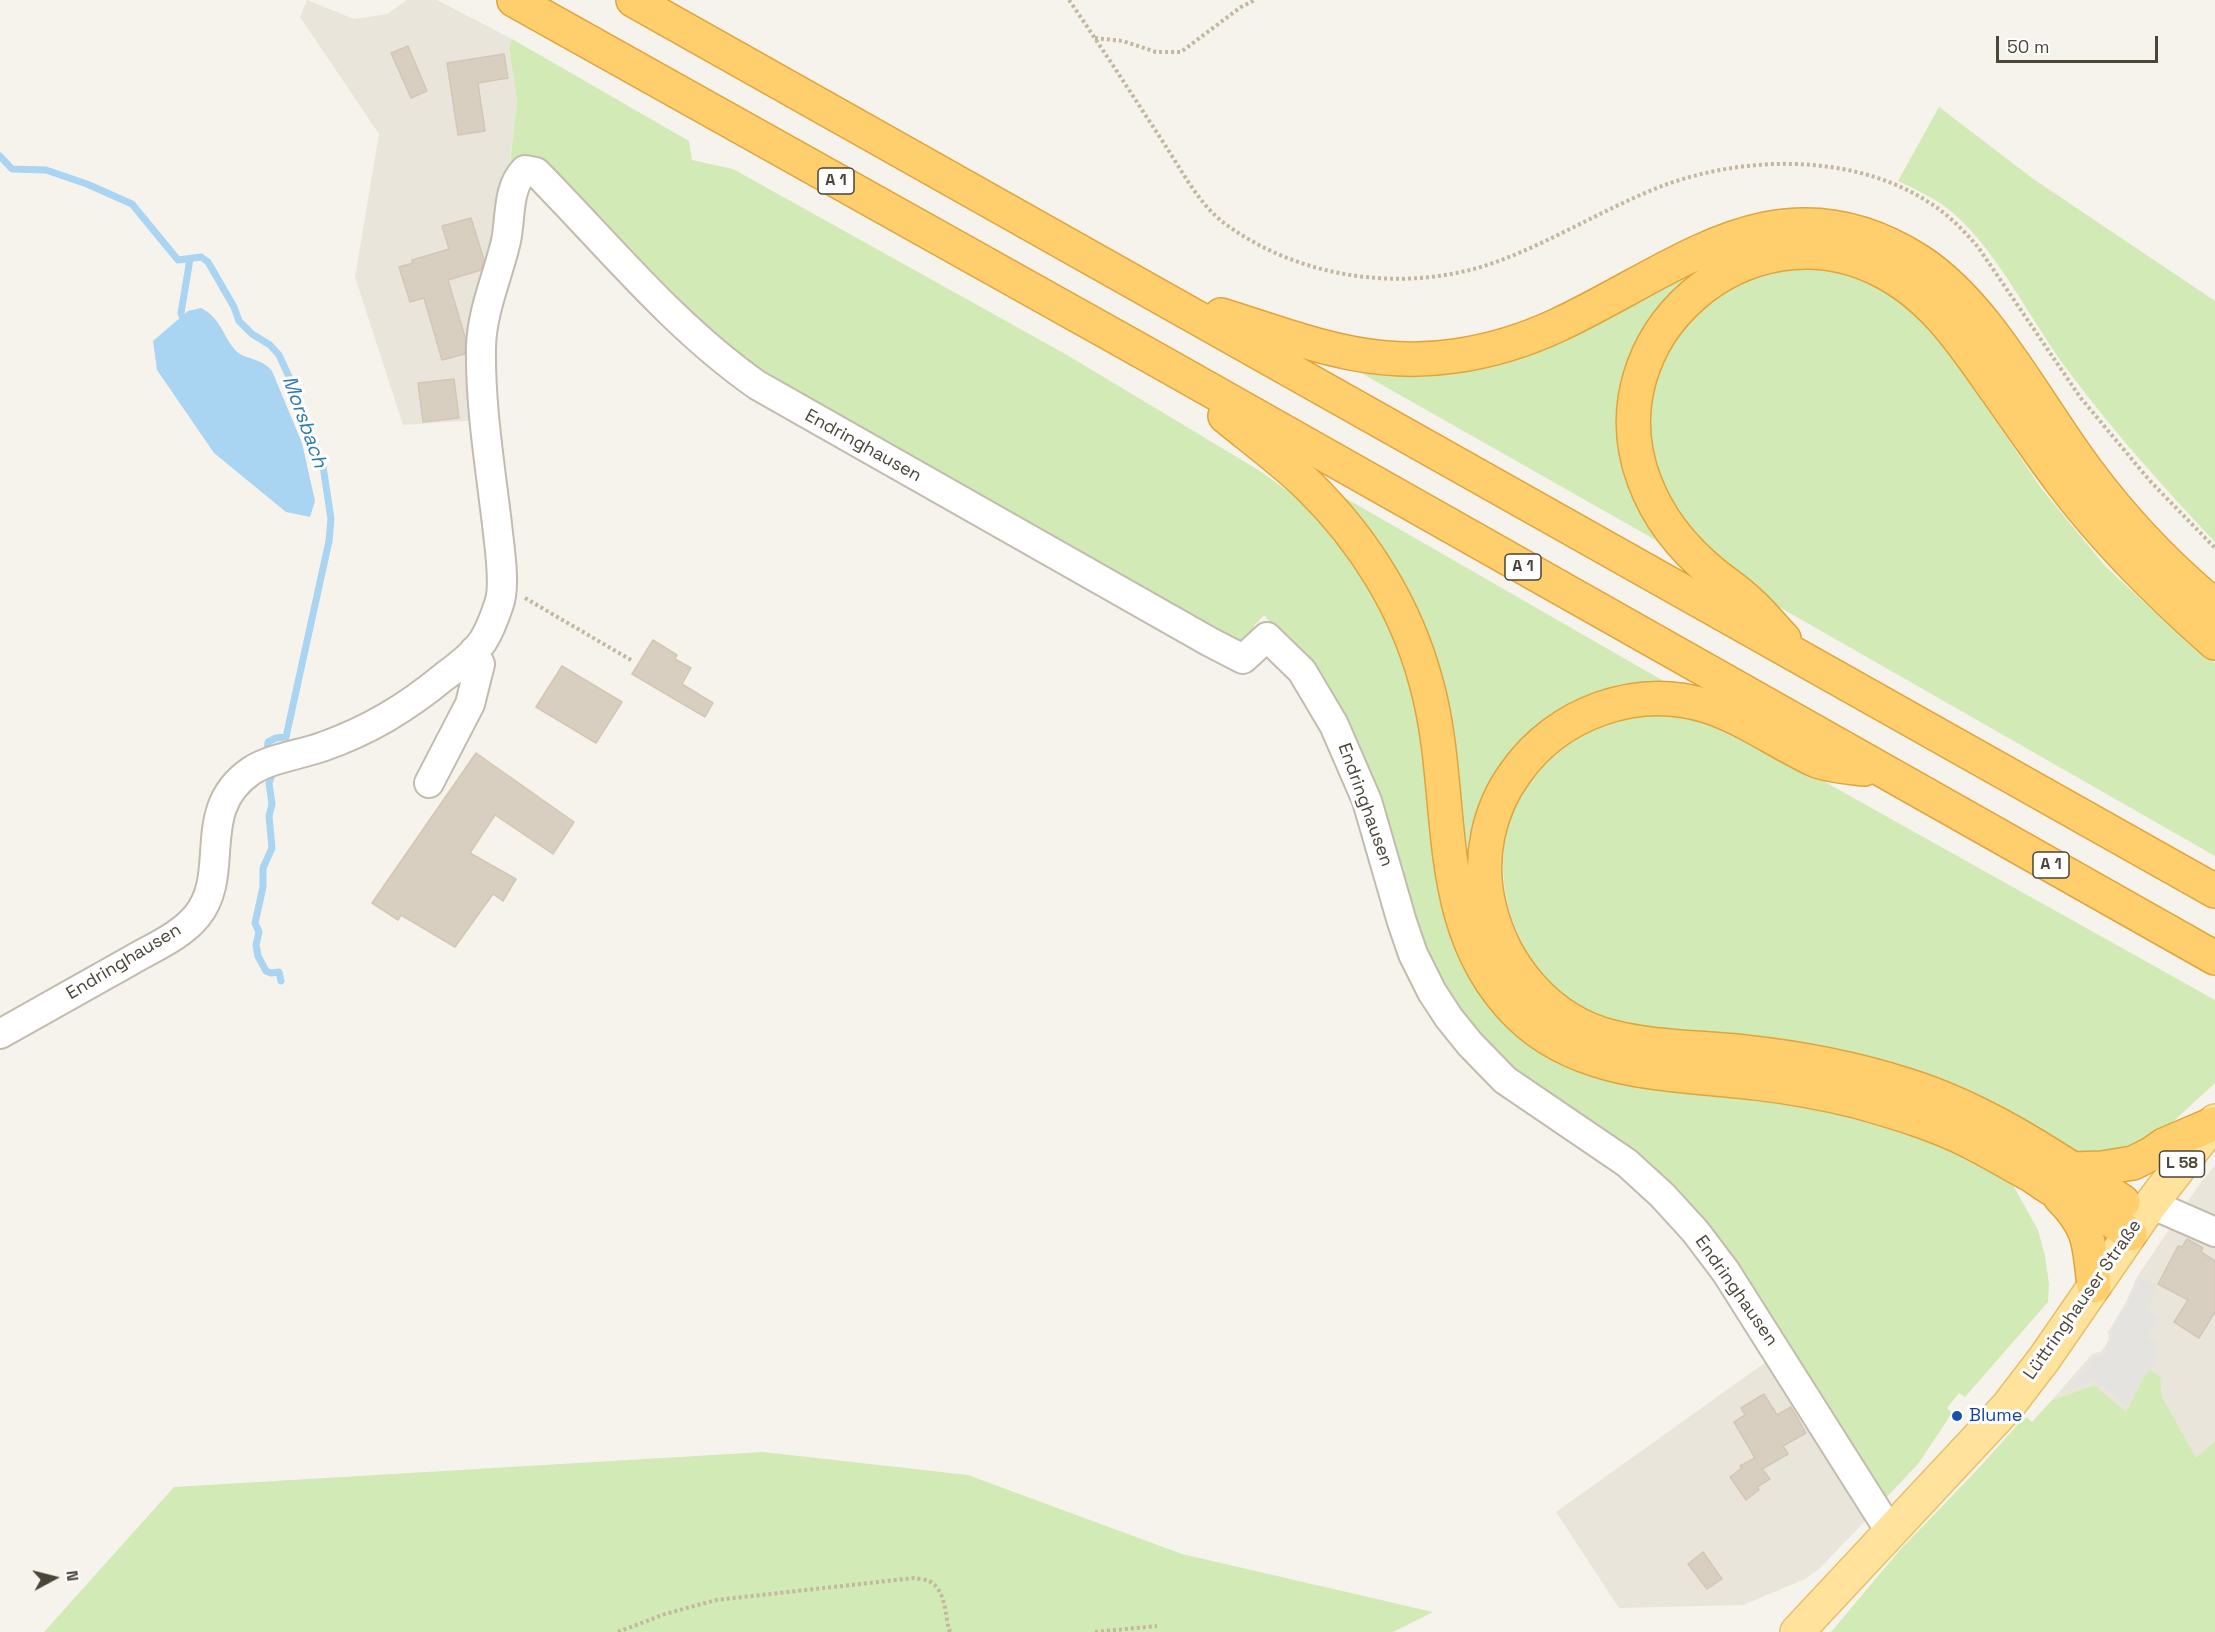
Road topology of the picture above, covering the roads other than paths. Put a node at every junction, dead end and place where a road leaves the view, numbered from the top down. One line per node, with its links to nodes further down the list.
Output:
1 (514, 0): 4 (highway, A 1)
2 (633, 0): 3 (highway)
3 (1159, 296): 5 (highway); 8 (highway)
4 (1159, 361): 9 (highway, A 1); 15 (highway)
5 (2215, 606)
6 (2215, 643): 8 (highway)
7 (474, 651): 10 (street); 13 (street, Endringhausen); 19 (street, Endringhausen)
8 (1803, 660): 11 (highway)
9 (1887, 773): 12 (highway, A 1); 15 (highway)
10 (429, 783)
11 (2215, 891)
12 (2215, 958)
13 (0, 1035)
14 (2214, 1122): 15 (highway); 16 (main road, Lüttringhauser Straße / L 58)
15 (2063, 1179): 16 (highway); 18 (highway)
16 (2141, 1218): 17 (street); 18 (main road, Lüttringhauser Straße / L 58)
17 (2215, 1232)
18 (2094, 1286): 19 (main road, Lüttringhauser Straße / L 58)
19 (1891, 1533): 20 (main road, Lüttringhauser Straße / L 58)
20 (1806, 1622)

